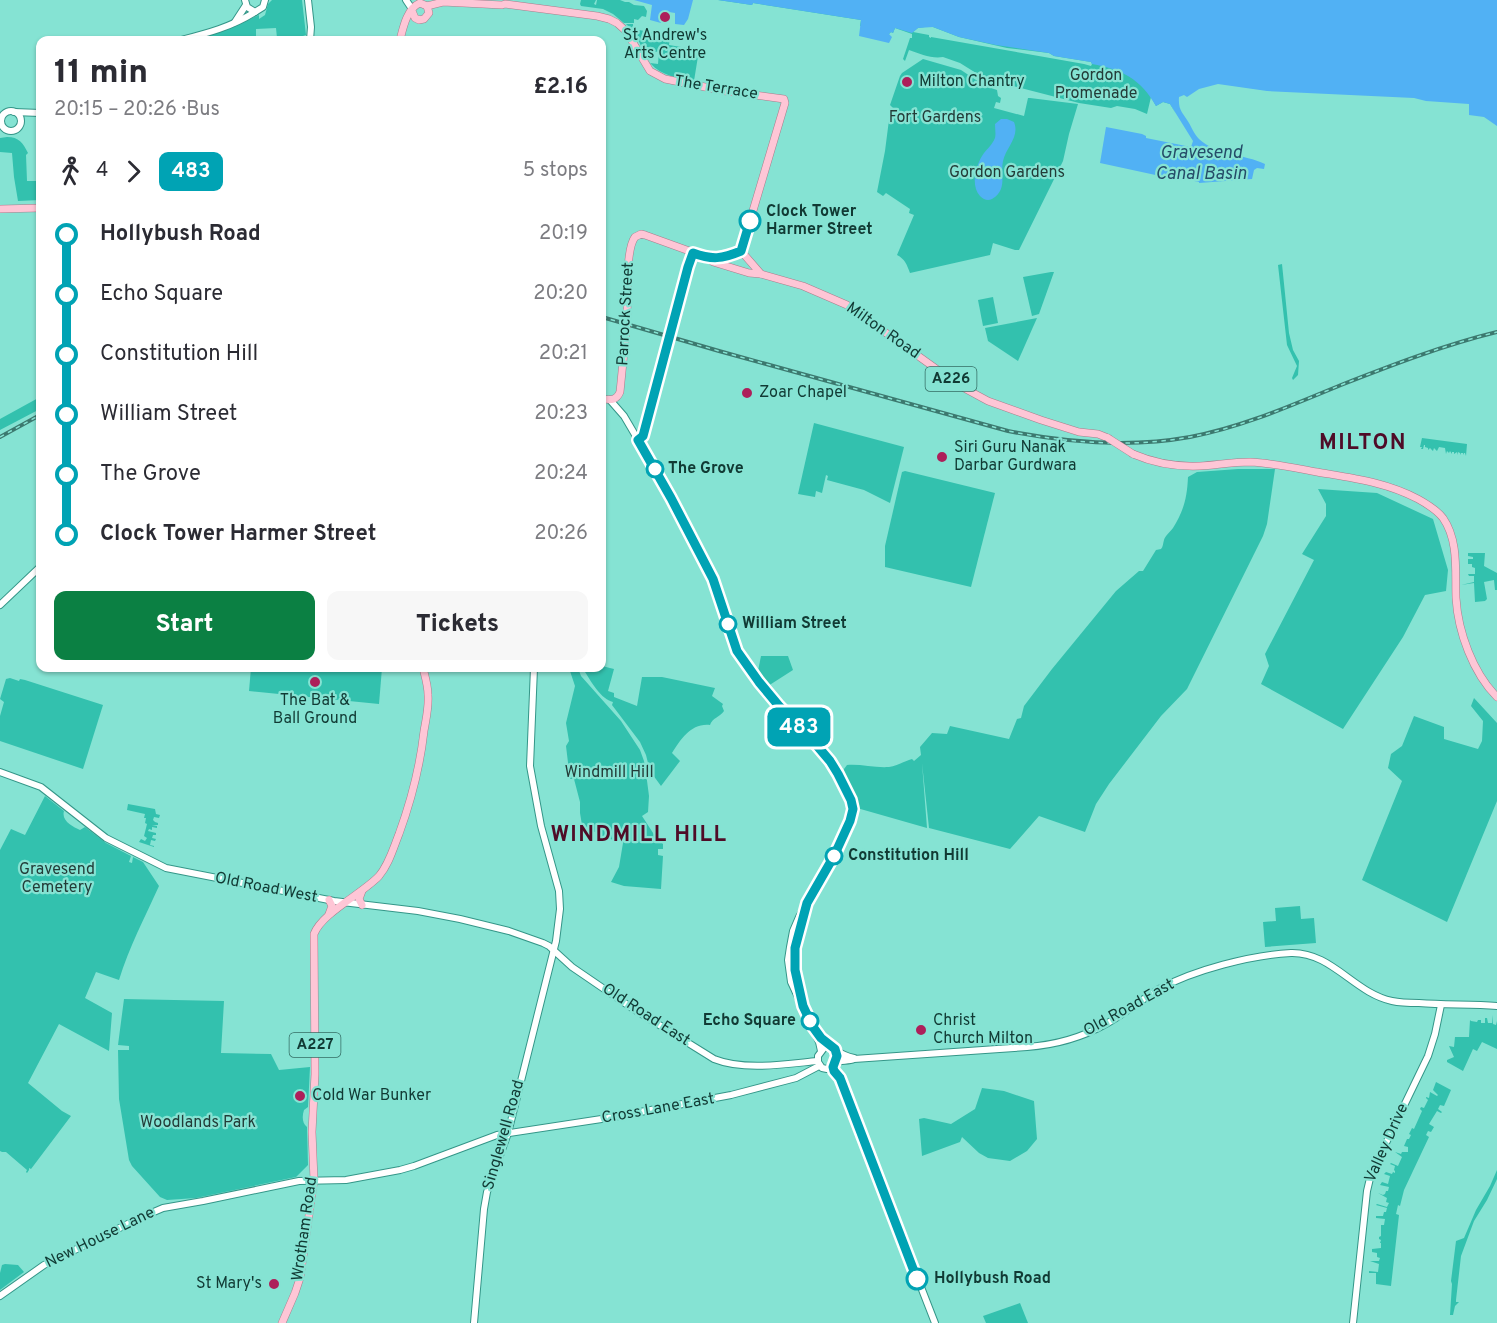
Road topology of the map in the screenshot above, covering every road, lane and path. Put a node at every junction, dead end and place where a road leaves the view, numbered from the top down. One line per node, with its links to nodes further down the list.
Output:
1 (308, 0): 10 (street)
2 (406, 0): 6 (street)
3 (246, 2): 7 (street); 8 (street)
4 (266, 2): 7 (street)
5 (421, 3): 6 (main road); 6 (main road); 24 (main road, The Terrace)
6 (412, 10): 11 (main road)
7 (255, 12): 8 (street)
8 (232, 25): 9 (street)
9 (196, 36)
10 (310, 36)
11 (401, 36)
12 (0, 107): 13 (street)
13 (11, 112): 14 (street); 16 (street); 17 (street)
14 (36, 113)
15 (36, 114): 17 (street)
16 (1, 120): 18 (street)
17 (20, 123): 18 (street)
18 (9, 131): 19 (street)
19 (0, 134)
20 (36, 206): 21 (main road)
21 (0, 207): 22 (main road)
22 (36, 207)
23 (641, 234): 25 (main road, Milton Road / A226); 27 (main road, Parrock Street / A226, bridge)
24 (741, 251): 25 (main road, A226); 26 (main road)
25 (706, 257): 26 (main road, Milton Road / A226)
26 (761, 274): 33 (main road, Milton Road / A226, bridge)
27 (614, 398): 28 (main road); 43 (street)
28 (606, 399)
29 (36, 571): 30 (street)
30 (0, 605)
31 (424, 672): 35 (main road, Wrotham Road / A227)
32 (534, 672): 40 (street, Singlewell Road)
33 (1497, 697)
34 (0, 772): 36 (street, Old Road West)
35 (362, 891): 37 (main road, Wrotham Road / A227); 38 (main road)
36 (329, 900): 37 (street, Old Road West); 39 (main road, A227)
37 (346, 903): 38 (street, Old Road West); 39 (main road, Wrotham Road / A227)
38 (362, 905): 40 (street, Old Road West)
39 (328, 916): 52 (main road, Wrotham Road / A227)
40 (553, 950): 47 (street, Old Road East); 51 (street, Singlewell Road)
41 (1441, 1005): 42 (street, Old Road East); 46 (street, Old Road East); 57 (street, Valley Drive)
42 (1497, 1006)
43 (813, 1027): 44 (street); 45 (street)
44 (834, 1049): 45 (street); 46 (street); 49 (street)
45 (821, 1051): 48 (street)
46 (854, 1059): 49 (street, Old Road East)
47 (807, 1062): 48 (street, Old Road East); 50 (street)
48 (818, 1064): 49 (street); 50 (street, Cross Lane East)
49 (831, 1068): 56 (street)
50 (805, 1073): 51 (street, Cross Lane East)
51 (508, 1133): 52 (street, Cross Lane East); 55 (street, Singlewell Road)
52 (314, 1180): 53 (street, New House Lane); 54 (main road, Wrotham Road / A227)
53 (0, 1296)
54 (282, 1323)
55 (474, 1323)
56 (934, 1323)
57 (1353, 1323)

